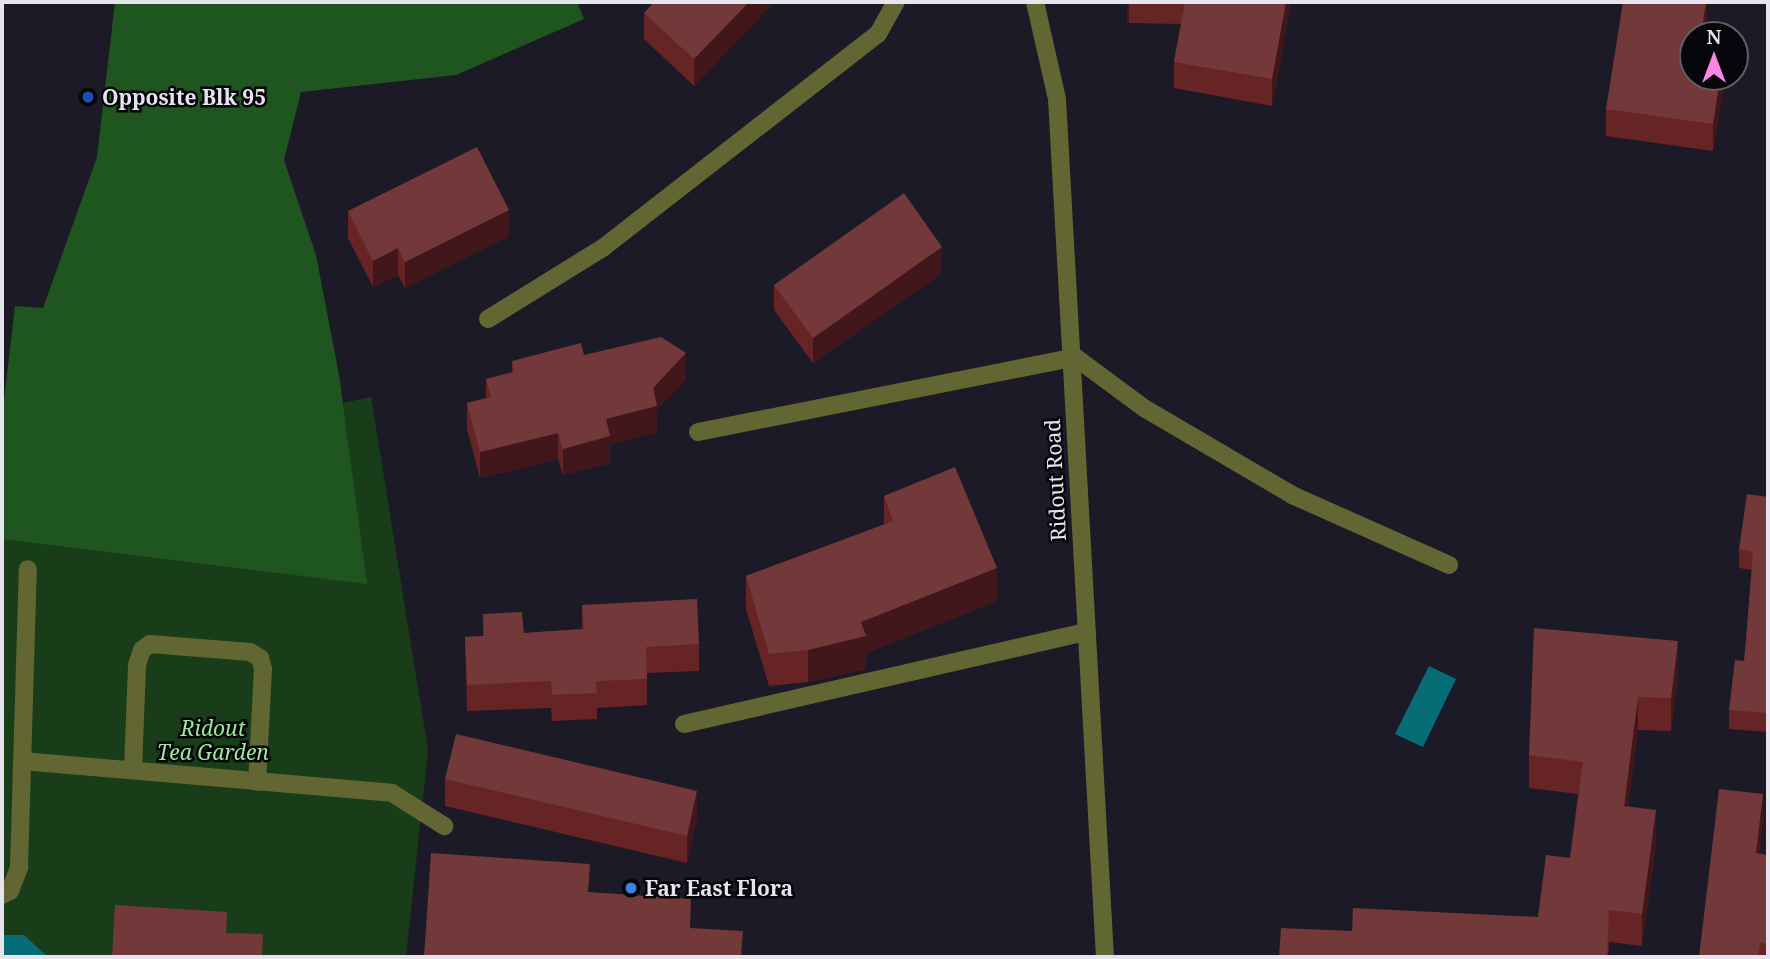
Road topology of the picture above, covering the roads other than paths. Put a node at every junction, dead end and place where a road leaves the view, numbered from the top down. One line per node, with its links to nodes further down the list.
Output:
1 (897, 2): 3 (street)
2 (1035, 2): 4 (street, Ridout Road)
3 (488, 319)
4 (1071, 356): 5 (street); 6 (street); 8 (street, Ridout Road)
5 (698, 432)
6 (1450, 565)
7 (28, 569): 10 (street)
8 (1087, 632): 9 (street); 15 (street, Ridout Road)
9 (684, 724)
10 (22, 761): 11 (street); 14 (street)
11 (133, 770): 12 (street); 12 (street)
12 (257, 782): 13 (street)
13 (444, 826)
14 (2, 895)
15 (1105, 957)

